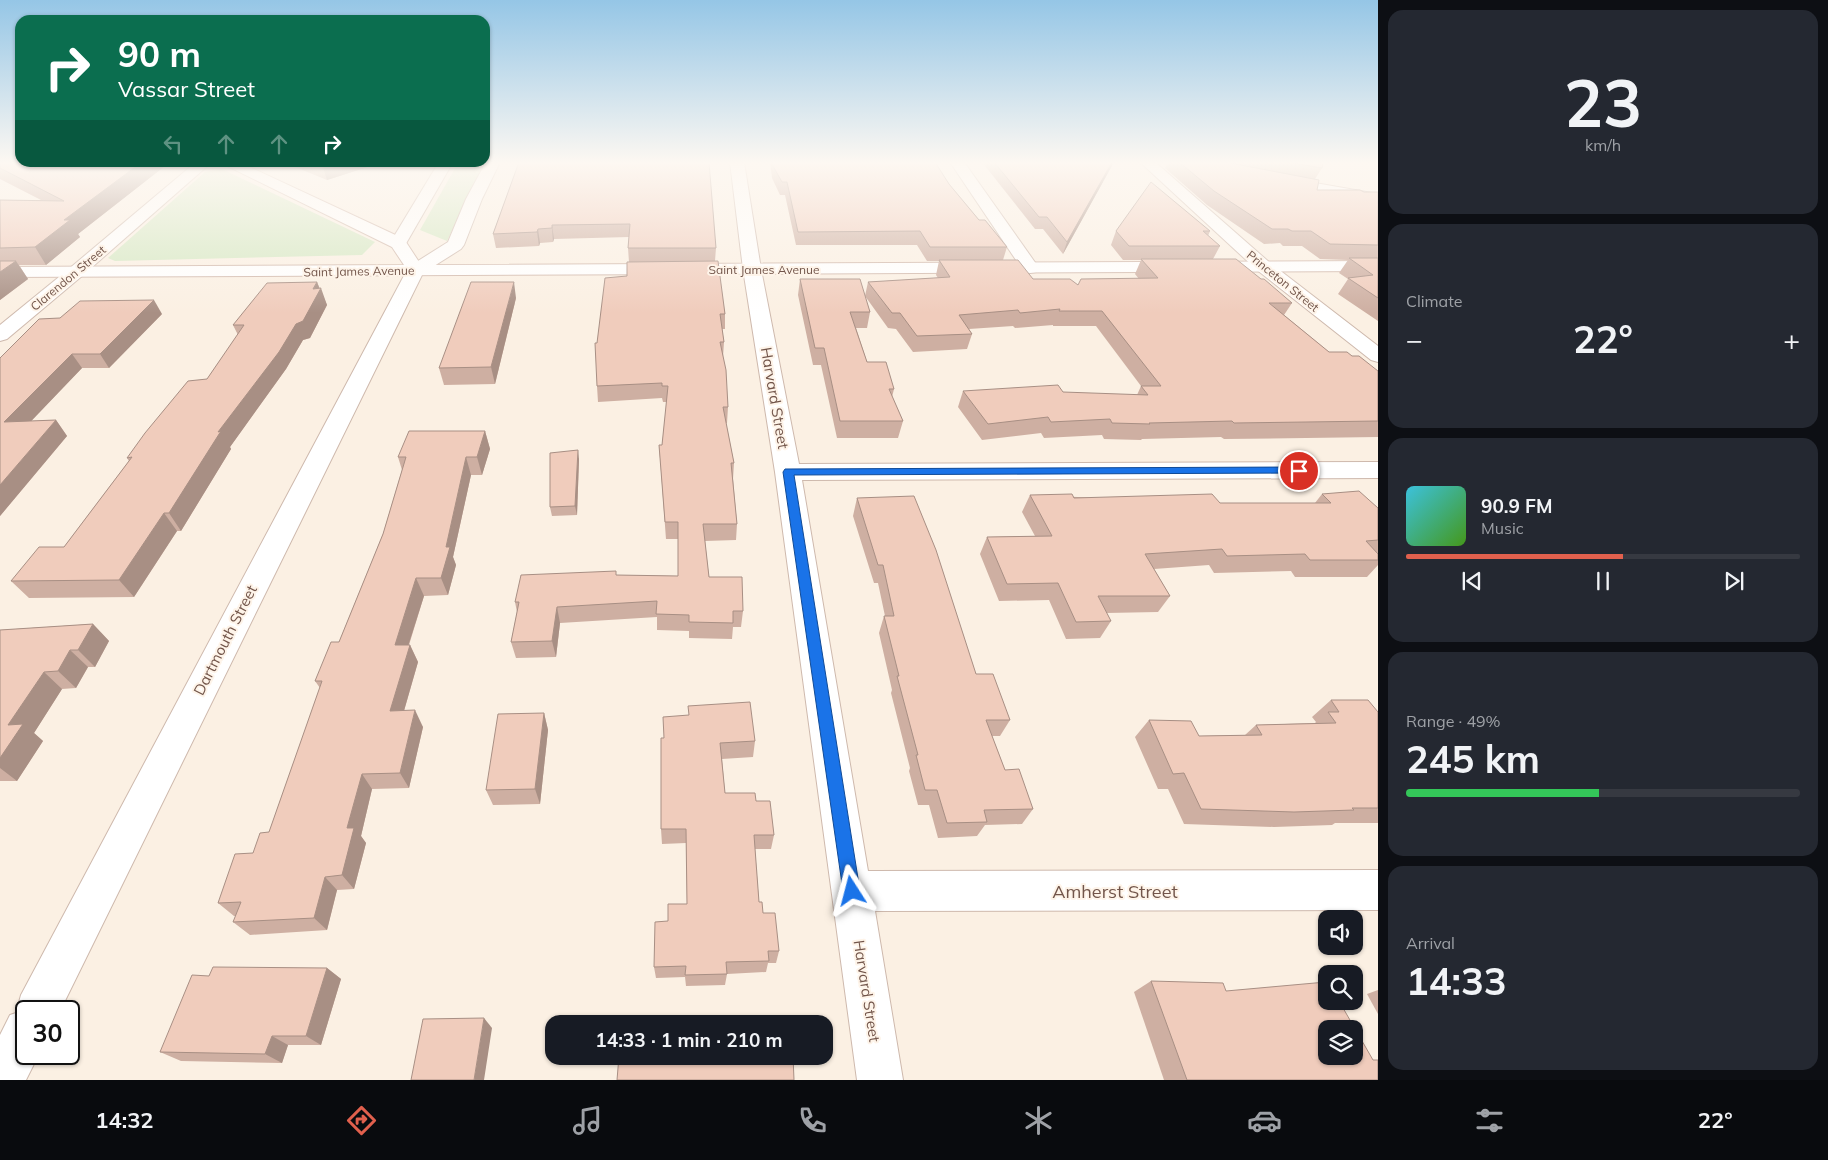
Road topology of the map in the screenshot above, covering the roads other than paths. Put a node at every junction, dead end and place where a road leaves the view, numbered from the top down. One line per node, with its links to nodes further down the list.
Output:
1 (146, 212): 15 (street, Clarendon Street)
2 (333, 212): 8 (street)
3 (416, 212): 8 (street)
4 (469, 212): 12 (street)
5 (744, 212): 13 (street, Harvard Street)
6 (992, 212): 11 (street)
7 (1203, 212): 9 (street, Princeton Street)
8 (398, 243): 12 (street)
9 (1263, 266): 10 (street, Saint James Avenue); 11 (street, Saint James Avenue); 17 (street, Princeton Street)
10 (1378, 266)
11 (1030, 268): 13 (street, Saint James Avenue)
12 (416, 270): 13 (street, Saint James Avenue); 15 (street, Saint James Avenue); 22 (street, Dartmouth Street)
13 (752, 270): 19 (street, Harvard Street)
14 (0, 272): 15 (street, Saint James Avenue)
15 (76, 272): 16 (street, Clarendon Street)
16 (0, 335)
17 (1378, 356)
18 (1378, 470): 19 (street)
19 (788, 472): 21 (street, Harvard Street)
20 (1378, 890): 21 (street, Amherst Street)
21 (852, 891): 25 (street, Harvard Street)
22 (42, 1000)
23 (15, 1054): 24 (street)
24 (2, 1080)
25 (880, 1080)

